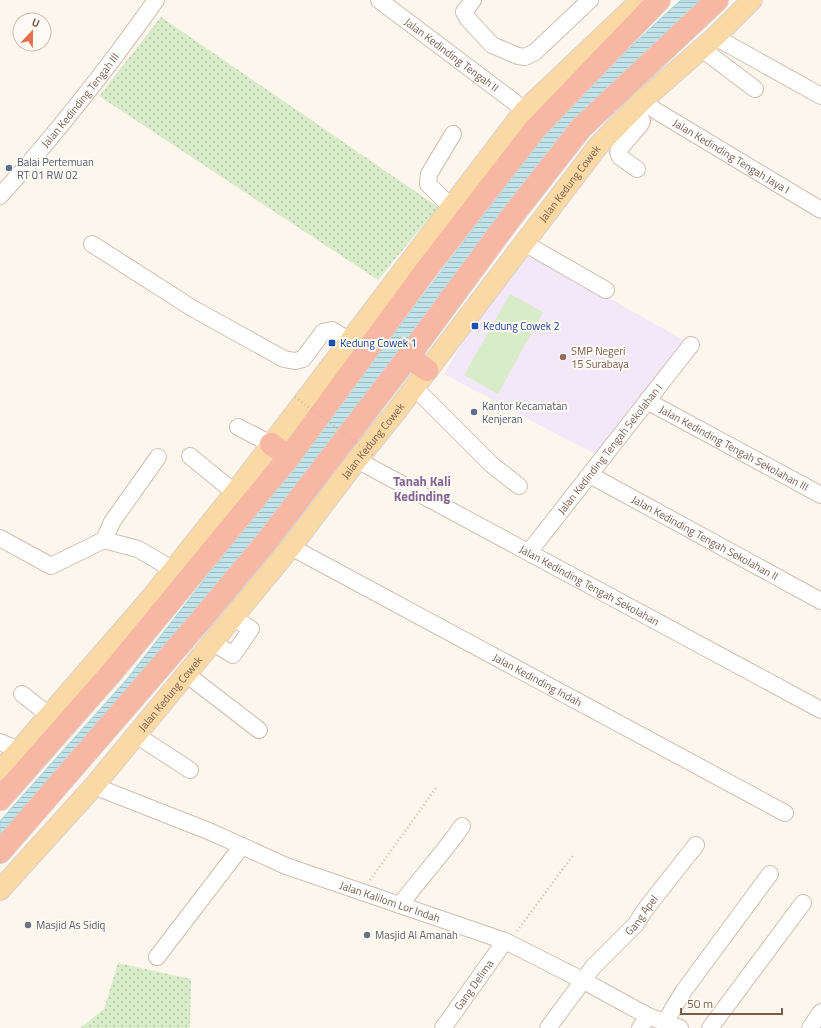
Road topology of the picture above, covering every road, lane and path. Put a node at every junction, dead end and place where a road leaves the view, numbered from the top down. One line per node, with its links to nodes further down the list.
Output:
1 (156, 0): 16 (street, Jalan Kedinding Tengah III)
2 (473, 0): 3 (street)
3 (590, 0)
4 (641, 0): 13 (main road)
5 (660, 0): 32 (highway)
6 (717, 0): 24 (highway, Jalan Kedung Cowek)
7 (752, 0): 9 (main road, Jalan Kedung Cowek)
8 (390, 3): 13 (street, Jalan Kedinding Tengah II)
9 (708, 43): 10 (street); 11 (street); 12 (main road, Jalan Kedung Cowek)
10 (755, 89)
11 (821, 96)
12 (638, 105): 15 (street); 18 (street, Jalan Kedinding Tengah Jaya I); 19 (main road, Jalan Kedung Cowek)
13 (524, 111): 17 (main road)
14 (453, 134): 17 (street)
15 (637, 169)
16 (0, 196)
17 (452, 207): 22 (main road)
18 (821, 210)
19 (524, 243): 21 (street); 25 (main road, Jalan Kedung Cowek)
20 (92, 244): 22 (street)
21 (606, 290)
22 (350, 341): 29 (main road)
23 (691, 345): 27 (street, Jalan Kedinding Tengah Sekolahan I)
24 (408, 356): 25 (highway); 61 (highway, Jalan Kedung Cowek)
25 (421, 379): 33 (main road, Jalan Kedung Cowek); 35 (street)
26 (295, 397): 33 (path, bridge)
27 (647, 401): 34 (street, Jalan Kedinding Tengah Sekolahan I); 37 (street, Jalan Kedinding Tengah Sekolahan III)
28 (238, 427): 29 (street)
29 (271, 444): 32 (highway); 36 (main road)
30 (158, 456): 39 (street)
31 (190, 456): 36 (street)
32 (289, 457): 56 (highway)
33 (365, 458): 40 (main road, Jalan Kedung Cowek); 41 (street, Jalan Kedinding Tengah Sekolahan)
34 (590, 475): 41 (street, Jalan Kedinding Tengah Sekolahan I); 43 (street, Jalan Kedinding Tengah Sekolahan II)
35 (519, 486)
36 (235, 493): 42 (main road)
37 (821, 495)
38 (0, 538): 39 (street)
39 (104, 540): 42 (street)
40 (290, 547): 44 (main road, Jalan Kedung Cowek); 57 (street, Jalan Kedinding Indah)
41 (529, 552): 46 (street, Jalan Kedinding Tengah Sekolahan)
42 (172, 569): 47 (main road)
43 (821, 601)
44 (186, 674): 48 (street); 49 (main road, Jalan Kedung Cowek)
45 (22, 694): 47 (street)
46 (821, 710)
47 (49, 715): 51 (main road)
48 (259, 730)
49 (136, 734): 53 (street); 54 (main road, Jalan Kedung Cowek)
50 (0, 742): 51 (street)
51 (19, 750): 52 (main road)
52 (0, 770)
53 (190, 770)
54 (94, 786): 60 (street, Jalan Kalilom Lor Indah); 64 (main road, Jalan Kedung Cowek)
55 (436, 788): 65 (path)
56 (0, 799)
57 (785, 813)
58 (462, 826): 67 (street)
59 (696, 845): 70 (street, Gang Apel)
60 (242, 846): 65 (street, Jalan Kalilom Lor Indah); 69 (street)
61 (0, 852)
62 (574, 854): 68 (path)
63 (770, 874): 73 (street)
64 (0, 890)
65 (362, 892): 67 (street, Jalan Kalilom Lor Indah)
66 (803, 903): 77 (street)
67 (400, 905): 68 (street, Jalan Kalilom Lor Indah)
68 (506, 942): 70 (street, Jalan Kalilom Lor Indah); 74 (street, Gang Delima)
69 (157, 957)
70 (582, 980): 72 (street, Jalan Kalilom Lor Indah); 75 (street, Gang Apel)
71 (821, 1012): 78 (street)
72 (644, 1022): 73 (street, Jalan Kalilom Lor Indah)
73 (665, 1022): 76 (street, Jalan Kalilom Lor Indah)
74 (443, 1028)
75 (548, 1028)
76 (680, 1028)
77 (710, 1028)
78 (810, 1028)

